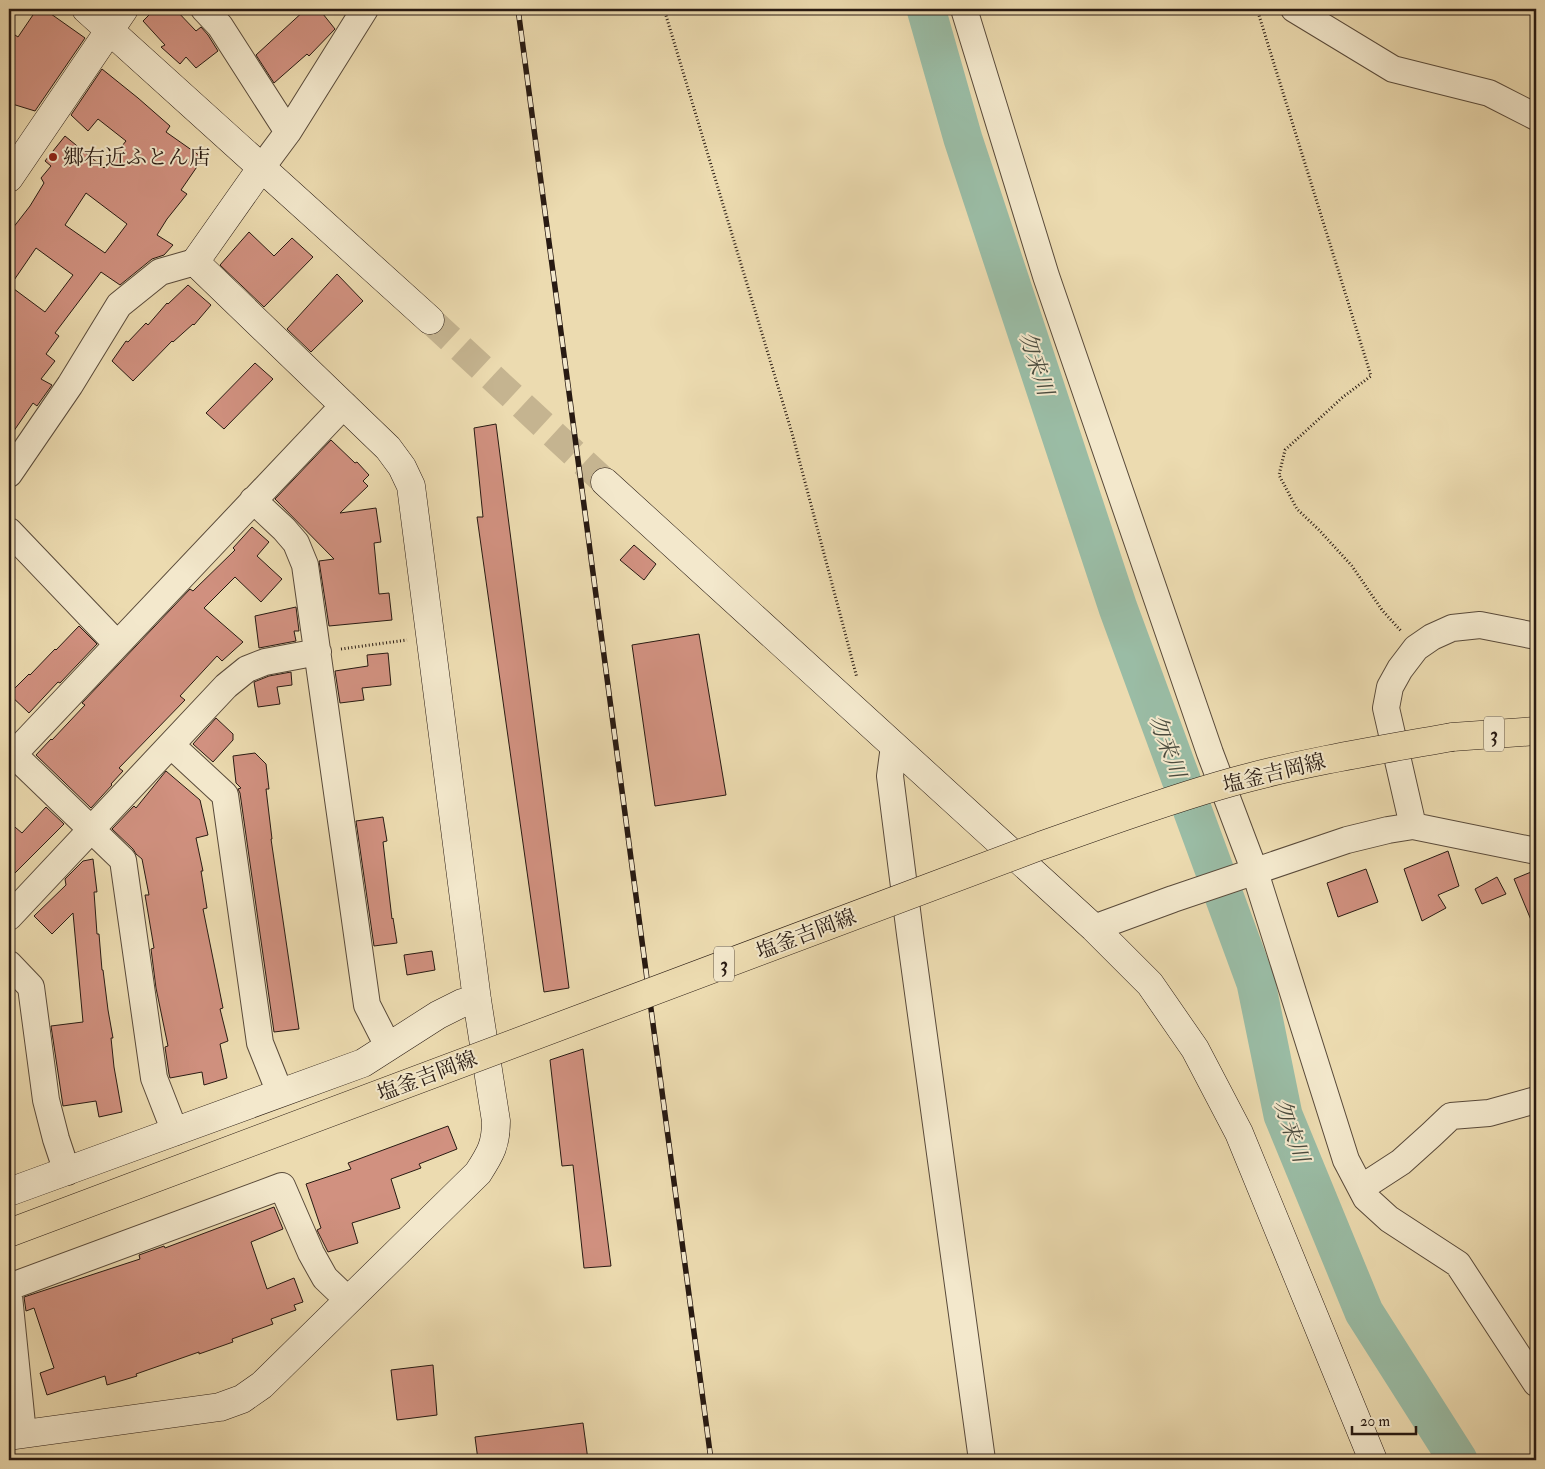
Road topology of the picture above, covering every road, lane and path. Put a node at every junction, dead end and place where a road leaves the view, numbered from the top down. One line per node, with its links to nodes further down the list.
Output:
1 (86, 9): 8 (street)
2 (204, 9): 10 (street)
3 (365, 9): 10 (street)
4 (664, 9): 25 (path)
5 (964, 9): 33 (street)
6 (1256, 9): 23 (path)
7 (1294, 9): 9 (street)
8 (117, 19): 11 (street); 12 (street)
9 (1536, 117)
10 (288, 132): 11 (street)
11 (262, 167): 13 (street); 14 (street)
12 (9, 178)
13 (195, 262): 15 (street); 16 (street)
14 (430, 320)
15 (344, 405): 18 (street); 20 (street)
16 (9, 474)
17 (605, 482): 25 (street)
18 (253, 500): 22 (street); 24 (street)
19 (9, 531): 22 (street)
20 (430, 636): 24 (path); 37 (street)
21 (1536, 636): 23 (street)
22 (117, 644): 29 (street)
23 (1416, 648): 30 (street)
24 (318, 652): 27 (street); 38 (street)
25 (839, 696): 28 (street)
26 (1536, 731): 45 (main road, 塩釜吉岡線 / 3, bridge)
27 (171, 745): 31 (street); 39 (street)
28 (894, 746): 35 (street); 51 (street)
29 (11, 757): 31 (street)
30 (1413, 826): 32 (street); 33 (street)
31 (92, 829): 34 (street); 41 (street)
32 (1536, 851)
33 (1251, 872): 35 (street); 43 (street)
34 (9, 917)
35 (1094, 928): 52 (street)
36 (9, 964): 42 (street)
37 (477, 1000): 38 (street); 48 (street)
38 (388, 1046): 39 (street)
39 (280, 1093): 41 (street)
40 (1536, 1100): 43 (street)
41 (175, 1132): 42 (street)
42 (67, 1172): 44 (street)
43 (1361, 1188): 49 (street)
44 (9, 1192)
45 (9, 1233)
46 (9, 1287): 48 (street)
47 (9, 1296): 50 (street)
48 (348, 1300): 50 (street)
49 (1536, 1383)
50 (16, 1435)
51 (982, 1460)
52 (1373, 1460)

